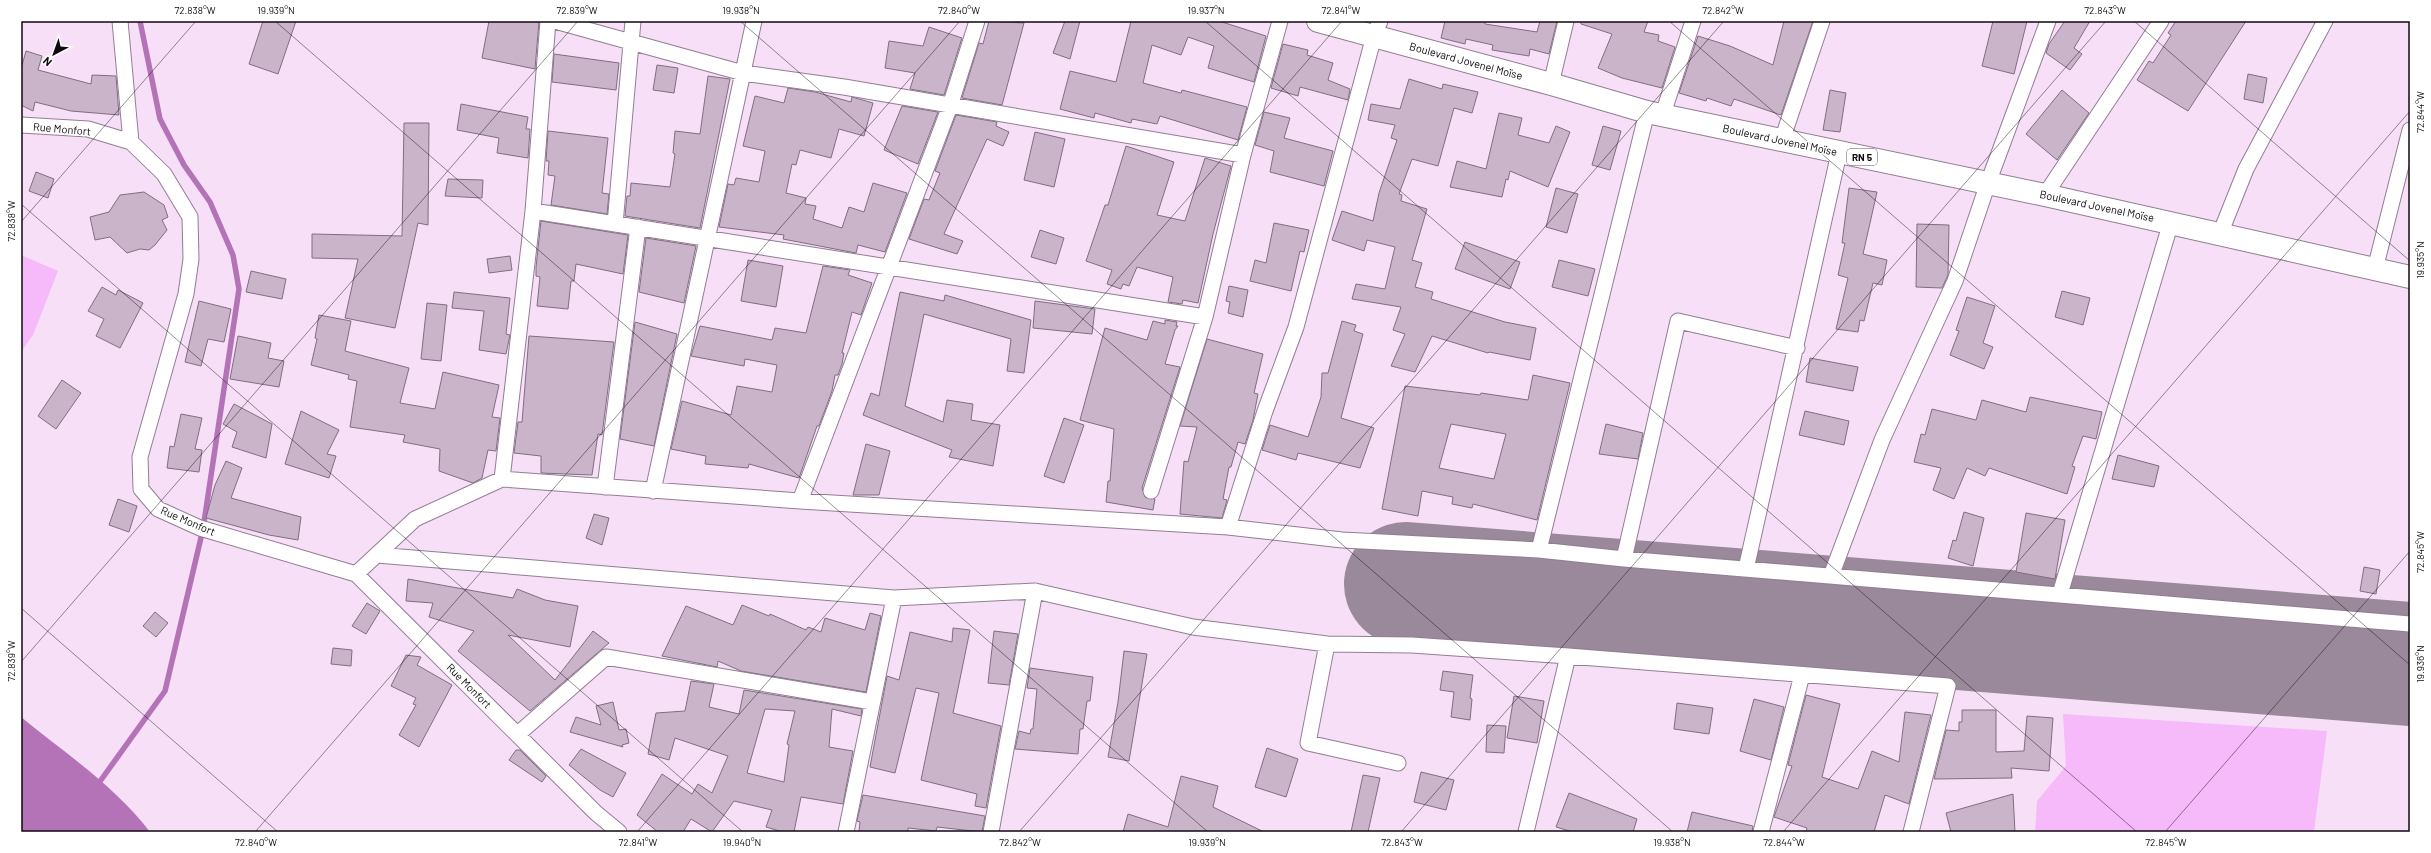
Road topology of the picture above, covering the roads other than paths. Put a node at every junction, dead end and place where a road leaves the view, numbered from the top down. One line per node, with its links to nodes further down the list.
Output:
1 (120, 21): 24 (street)
2 (548, 21): 29 (street)
3 (555, 21): 16 (street)
4 (633, 21): 16 (street)
5 (754, 21): 17 (street)
6 (978, 21): 19 (street)
7 (1280, 21): 26 (street)
8 (1318, 21): 15 (main road, Boulevard Jovenel Moïse / RN 5)
9 (1566, 21): 18 (street)
10 (1693, 21): 20 (street)
11 (1822, 21): 23 (street)
12 (2048, 21): 27 (street)
13 (2161, 21): 28 (street)
14 (2325, 21): 33 (street)
15 (1377, 29): 18 (main road, Boulevard Jovenel Moïse / RN 5); 45 (street)
16 (630, 41): 17 (street); 31 (street)
17 (743, 73): 19 (street); 34 (street)
18 (1551, 84): 20 (main road, Boulevard Jovenel Moïse / RN 5)
19 (950, 106): 26 (street); 35 (street)
20 (1655, 113): 23 (main road, Boulevard Jovenel Moïse / RN 5); 46 (street)
21 (21, 125): 24 (street, Rue Monfort)
22 (2410, 130): 36 (street)
23 (1782, 140): 25 (main road, Boulevard Jovenel Moïse / RN 5)
24 (132, 142): 50 (street, Rue Monfort)
25 (1839, 153): 27 (main road, Boulevard Jovenel Moïse / RN 5); 39 (street)
26 (1243, 155): 38 (street)
27 (1988, 183): 28 (main road, Boulevard Jovenel Moïse / RN 5); 51 (street)
28 (2045, 195): 30 (main road, Boulevard Jovenel Moïse / RN 5)
29 (533, 211): 31 (street); 40 (street)
30 (2171, 222): 33 (main road, Boulevard Jovenel Moïse / RN 5); 53 (street)
31 (615, 224): 32 (street)
32 (638, 227): 34 (street); 41 (street)
33 (2220, 234): 36 (main road, Boulevard Jovenel Moïse / RN 5)
34 (708, 238): 35 (street); 42 (street)
35 (891, 266): 38 (street); 44 (street)
36 (2375, 269): 37 (main road, Boulevard Jovenel Moïse / RN 5)
37 (2410, 277)
38 (1205, 317): 43 (street)
39 (1797, 348): 48 (street); 49 (street)
40 (502, 479): 41 (street); 47 (street)
41 (605, 487): 42 (street)
42 (653, 491): 44 (street)
43 (1151, 491)
44 (800, 501): 45 (street)
45 (1228, 527): 46 (street)
46 (1538, 550): 48 (street)
47 (377, 555): 50 (street); 54 (street)
48 (1624, 559): 49 (street)
49 (1746, 569): 51 (street)
50 (356, 574): 60 (street, Rue Monfort)
51 (1832, 576): 53 (street)
52 (1035, 591): 54 (street); 56 (street); 64 (street)
53 (2060, 594): 55 (street)
54 (894, 598): 59 (street)
55 (2410, 624)
56 (1327, 644): 57 (street); 61 (street)
57 (1568, 656): 58 (street); 65 (street)
58 (1802, 675): 66 (street); 67 (street)
59 (872, 702): 60 (street); 63 (street)
60 (518, 734): 62 (street, Rue Monfort)
61 (1398, 763)
62 (619, 832)
63 (846, 832)
64 (991, 832)
65 (1526, 832)
66 (1762, 832)
67 (1911, 832)

